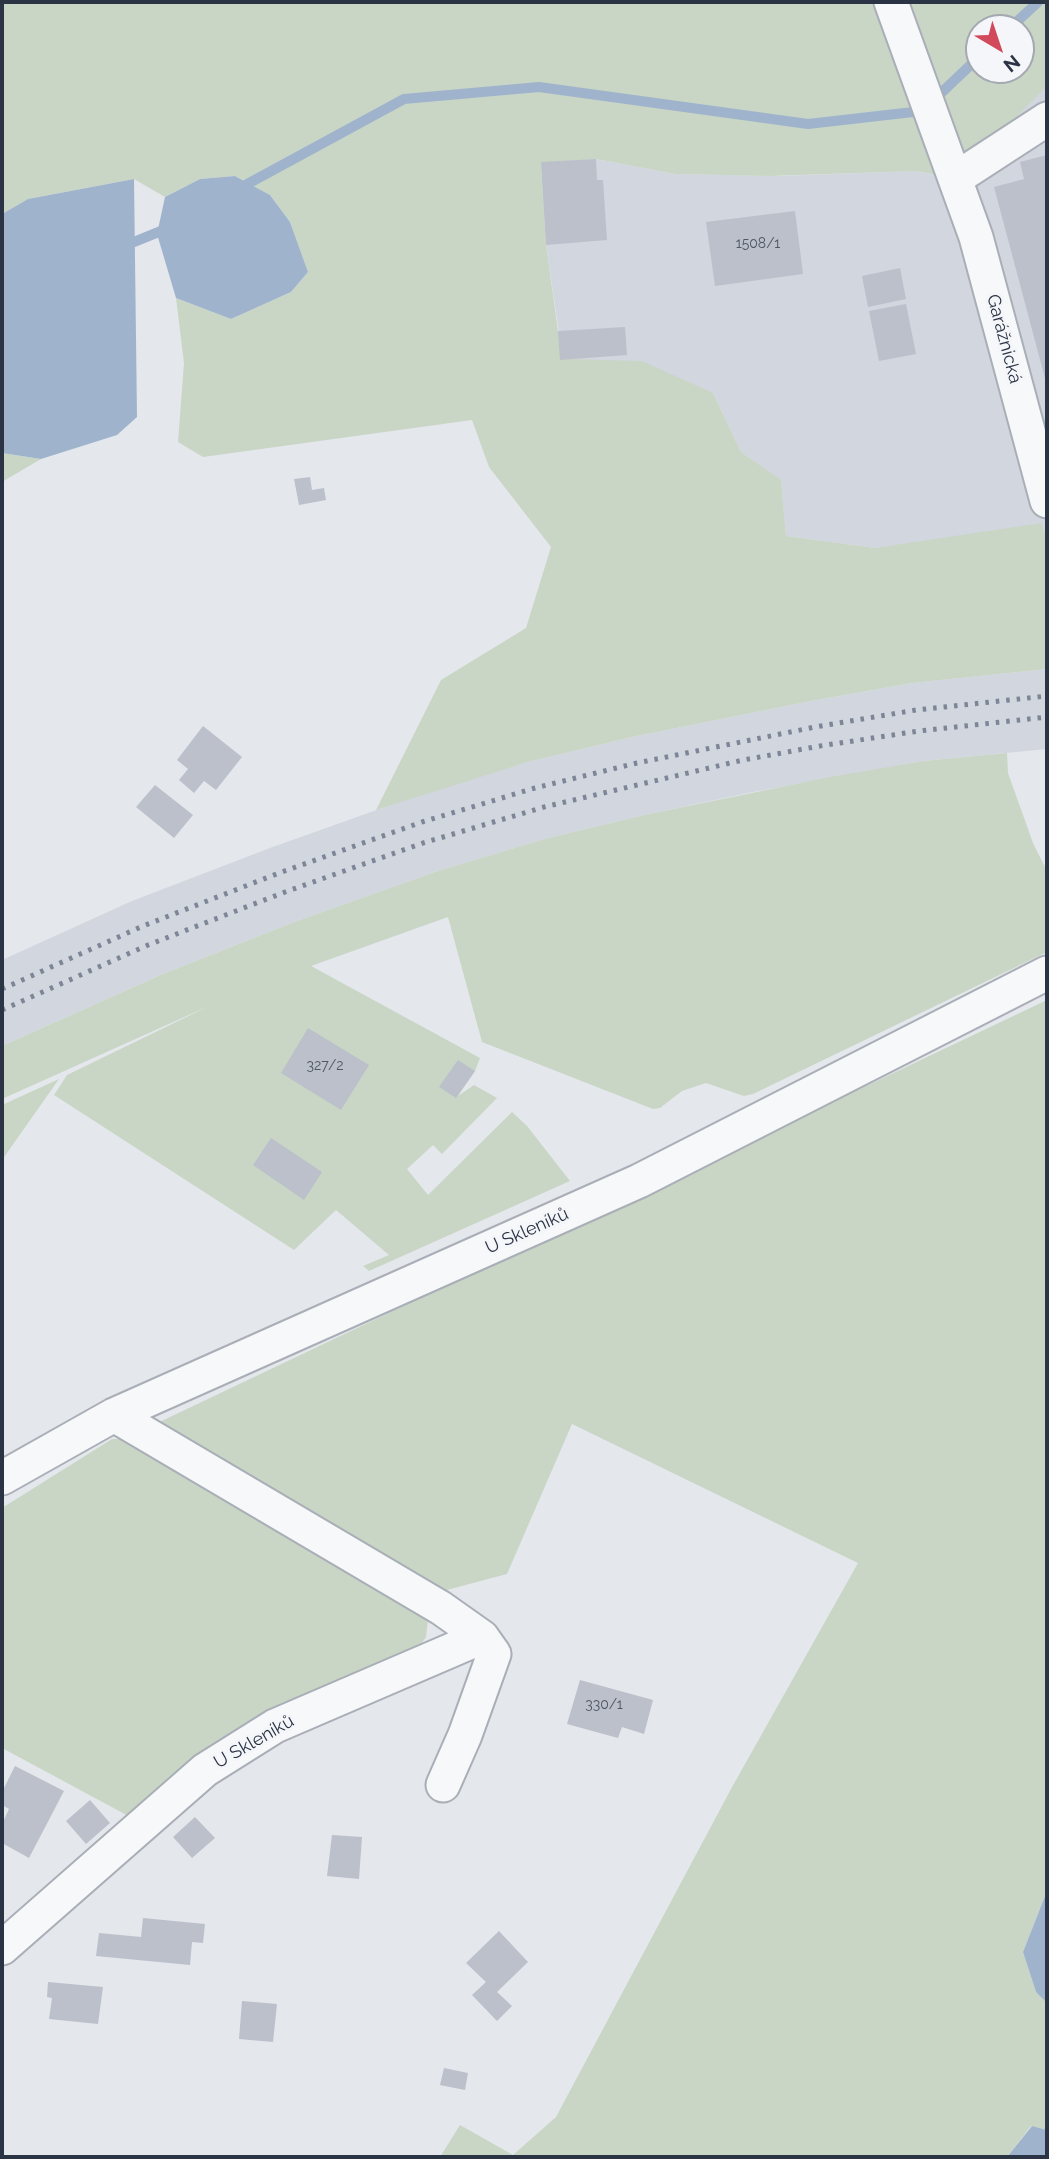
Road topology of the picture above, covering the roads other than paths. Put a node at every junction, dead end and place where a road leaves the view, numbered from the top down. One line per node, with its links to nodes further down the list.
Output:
1 (891, 2): 3 (street, Garážnická)
2 (1047, 119): 3 (street)
3 (949, 167): 4 (street, Garážnická)
4 (1047, 501)
5 (1047, 974): 6 (street, U Skleníků)
6 (114, 1415): 7 (street, U Skleníků); 8 (street)
7 (2, 1478)
8 (482, 1637): 9 (street); 10 (street, U Skleníků)
9 (443, 1785)
10 (2, 1948)

